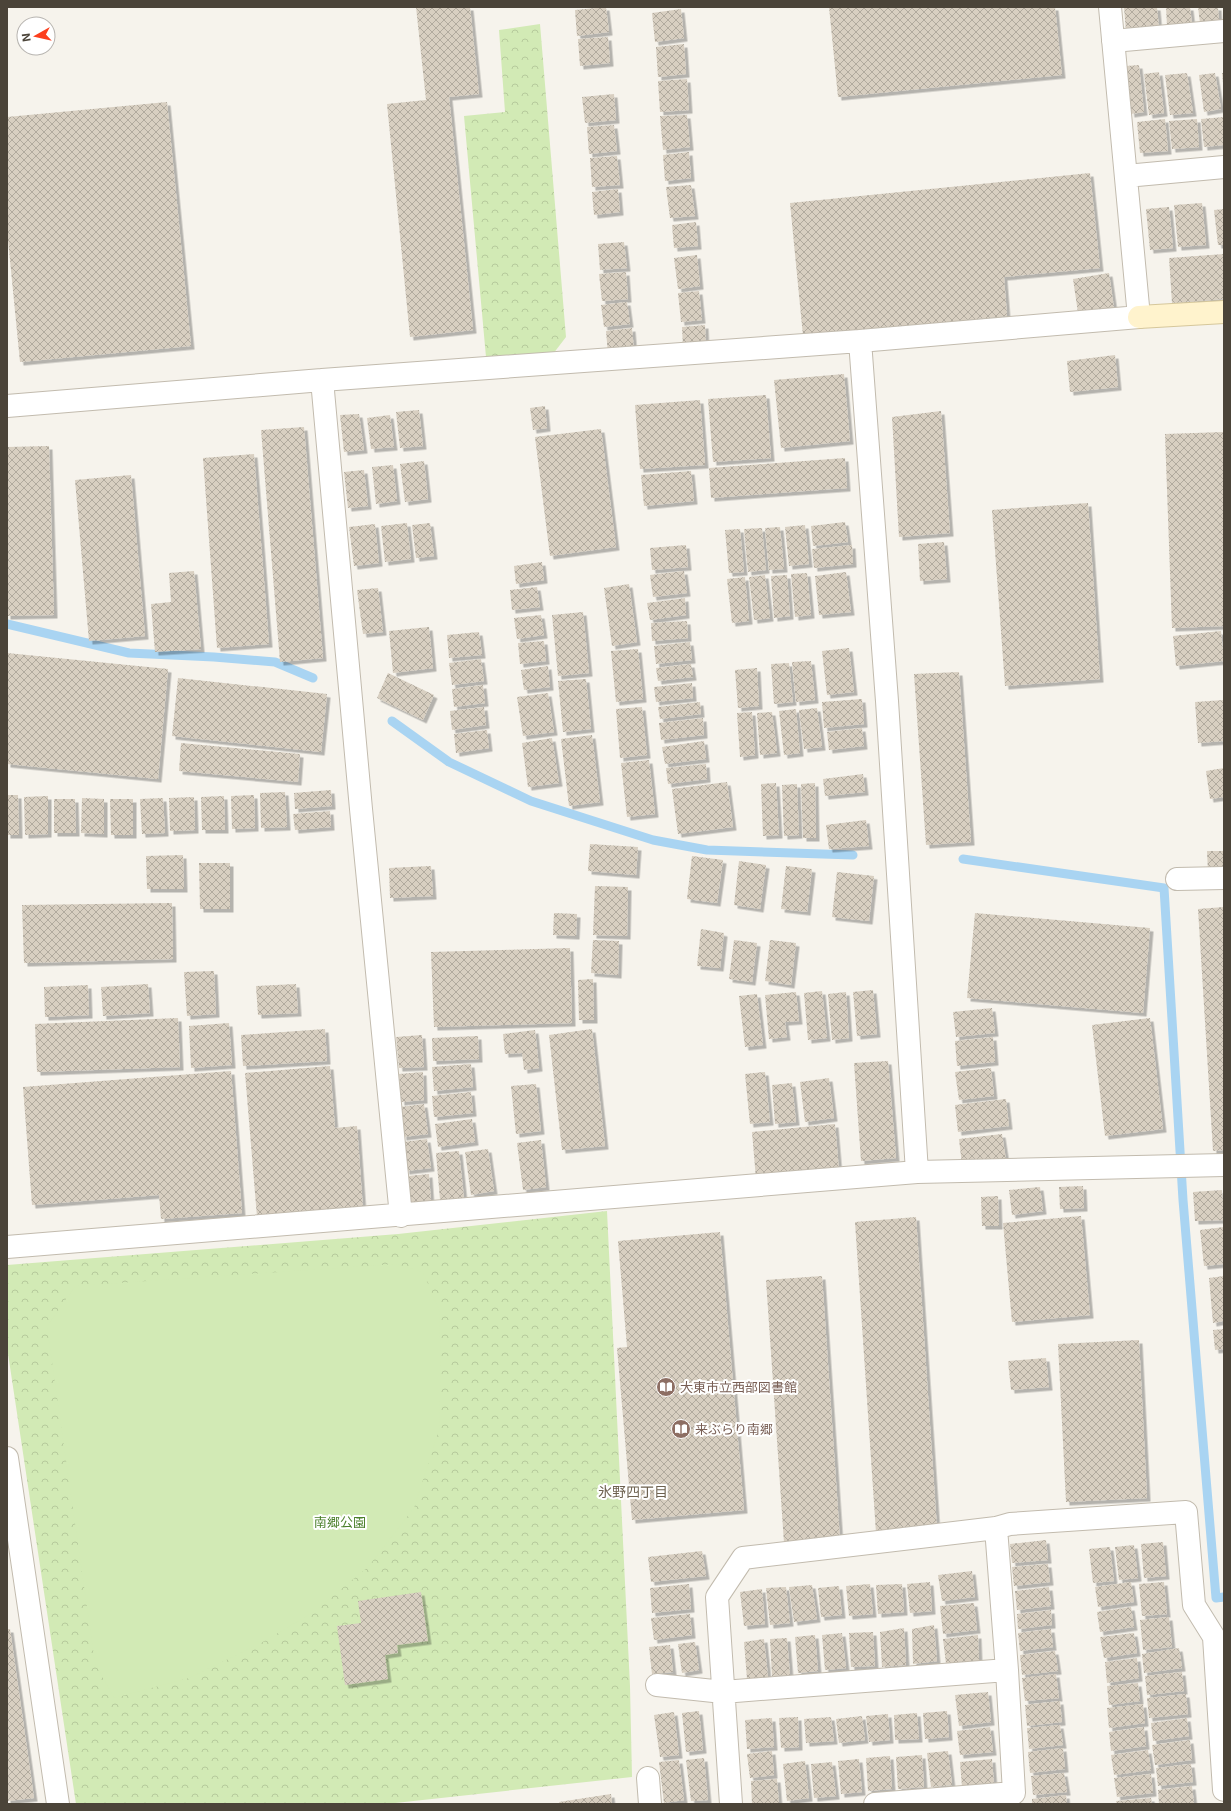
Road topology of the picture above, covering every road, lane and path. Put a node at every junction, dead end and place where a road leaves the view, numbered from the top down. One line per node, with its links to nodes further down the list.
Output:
1 (1110, 7): 3 (street)
2 (1224, 31): 3 (street)
3 (1113, 41): 5 (street)
4 (1224, 167): 5 (street)
5 (1126, 176): 7 (street)
6 (1224, 312): 7 (street)
7 (1139, 317): 8 (street)
8 (860, 341): 9 (street); 14 (street)
9 (322, 380): 10 (street); 15 (street)
10 (7, 406)
11 (1224, 878): 12 (street)
12 (1177, 879)
13 (1219, 1165): 14 (street)
14 (917, 1172): 15 (street)
15 (401, 1216): 16 (street)
16 (7, 1248)
17 (7, 1458): 25 (street)
18 (996, 1528): 19 (street); 21 (street); 23 (street)
19 (1007, 1670): 21 (street); 24 (street)
20 (657, 1685): 21 (street)
21 (723, 1692): 27 (street)
22 (648, 1778): 26 (street)
23 (1224, 1790)
24 (969, 1800): 28 (street)
25 (58, 1804)
26 (650, 1804)
27 (731, 1804)
28 (875, 1804)

